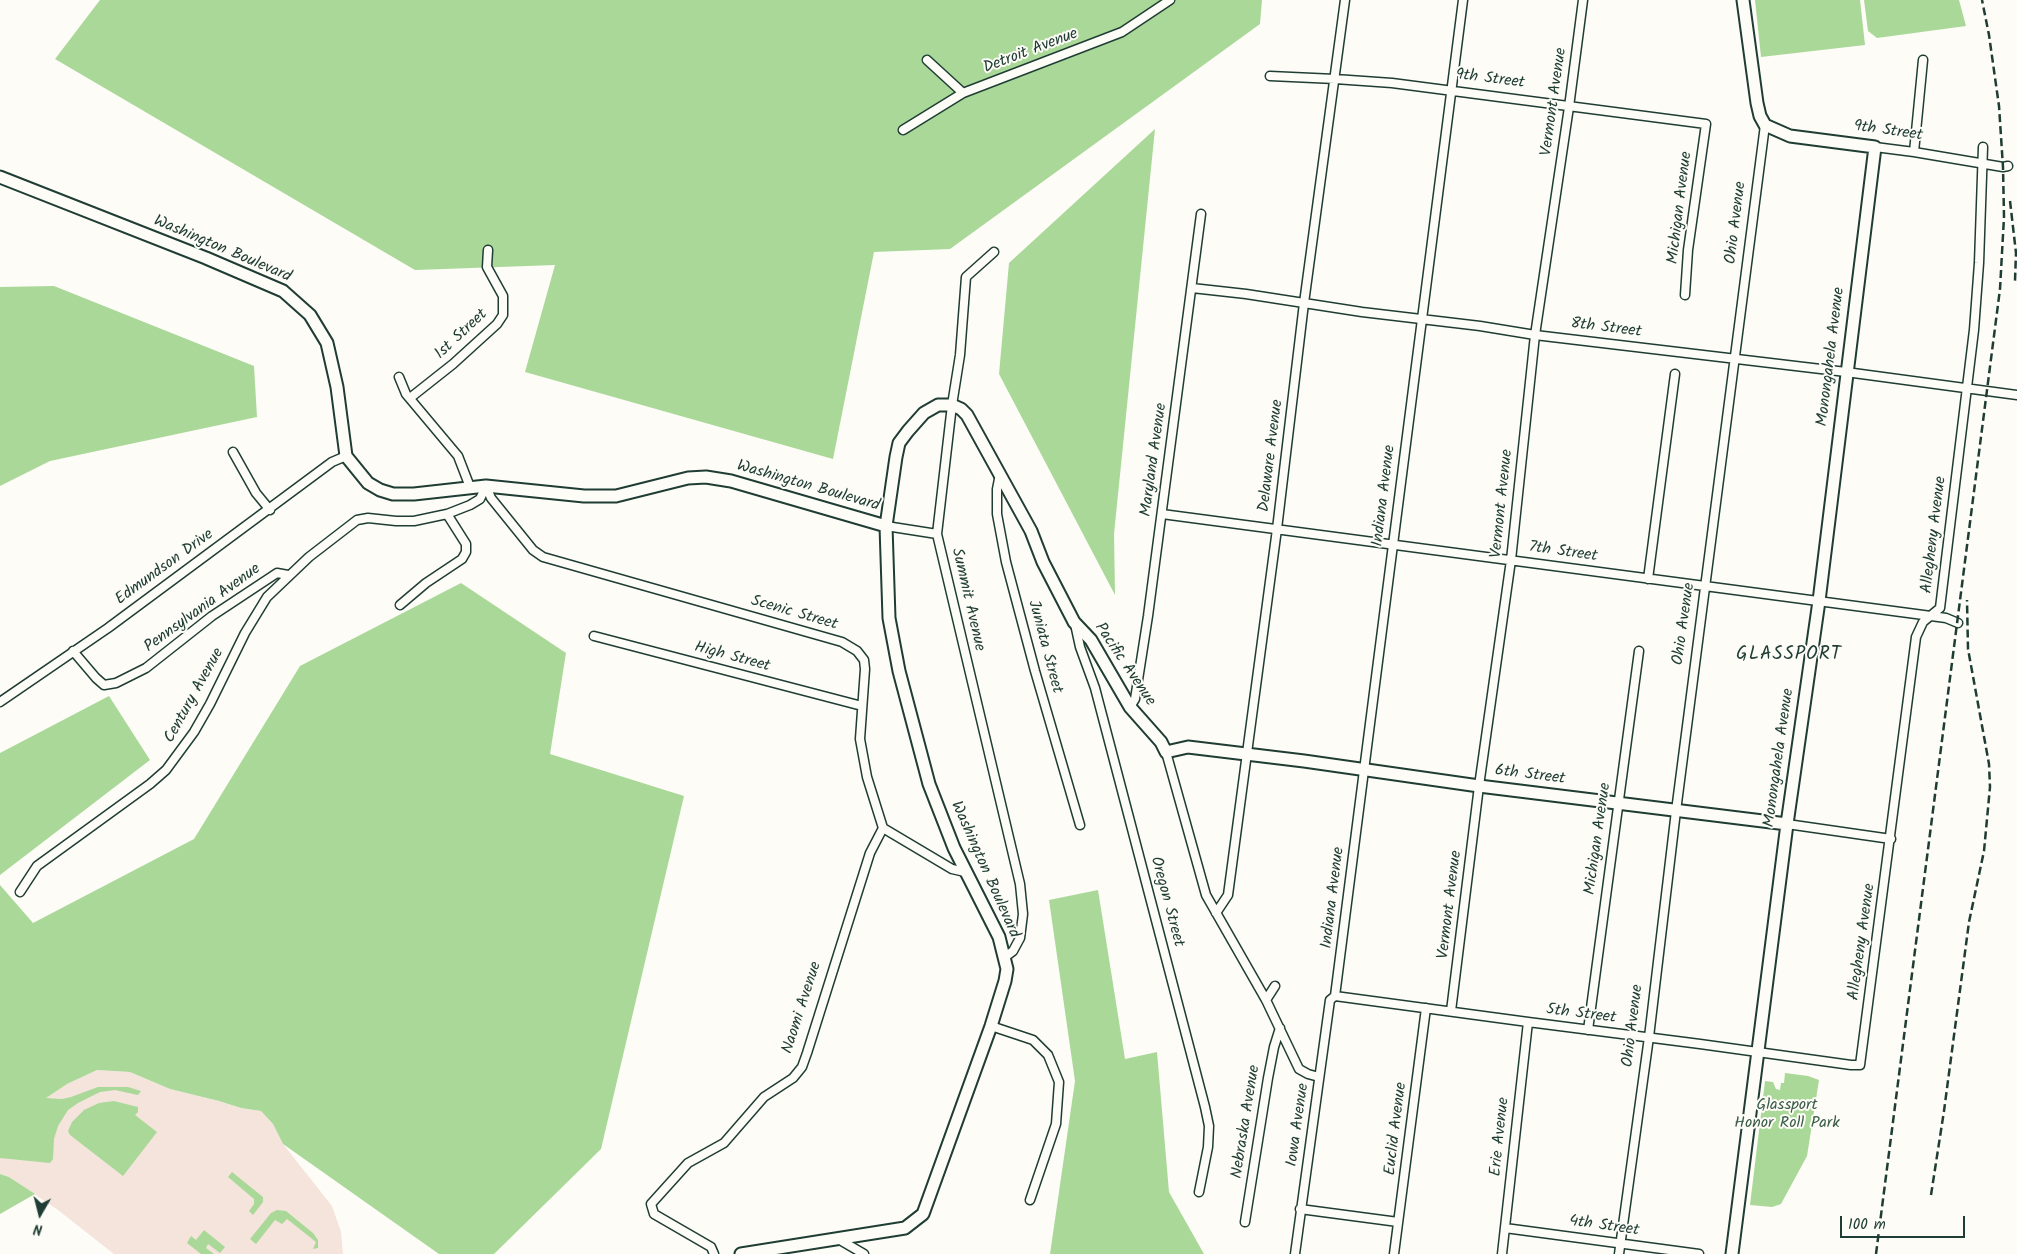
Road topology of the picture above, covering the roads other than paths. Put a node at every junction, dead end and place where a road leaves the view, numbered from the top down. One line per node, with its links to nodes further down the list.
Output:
1 (1170, 0): 11 (street, Detroit Avenue)
2 (1344, 0): 9 (street, Delaware Avenue)
3 (1463, 0): 10 (street, Indiana Avenue)
4 (1583, 0): 12 (street, Vermont Avenue)
5 (1743, 0): 14 (street, Ohio Avenue)
6 (927, 60): 11 (street)
7 (1923, 60): 18 (street)
8 (1270, 76): 9 (street, 9th Street)
9 (1336, 78): 10 (street, 9th Street); 27 (street, Delaware Avenue)
10 (1451, 92): 12 (street, 9th Street); 28 (street, Indiana Avenue)
11 (963, 93): 15 (street, Detroit Avenue)
12 (1569, 107): 13 (street, 9th Street); 29 (street, Vermont Avenue)
13 (1706, 124): 26 (street, Michigan Avenue)
14 (1765, 125): 16 (street, 9th Street); 30 (street, Ohio Avenue)
15 (903, 130)
16 (1875, 147): 18 (street, 9th Street); 31 (street, Monongahela Avenue)
17 (1983, 147): 19 (street, Allegheny Avenue)
18 (1914, 152): 19 (street, 9th Street)
19 (1982, 163): 20 (street, 9th Street); 34 (street, Allegheny Avenue)
20 (2008, 166)
21 (0, 177): 39 (street, Washington Boulevard)
22 (1201, 214): 25 (street, Maryland Avenue)
23 (488, 250): 36 (street, 1st Street)
24 (994, 252): 37 (street, Summit Avenue)
25 (1192, 288): 27 (street, 8th Street); 45 (street, Maryland Avenue)
26 (1685, 295)
27 (1304, 303): 28 (street, 8th Street); 47 (street, Delaware Avenue)
28 (1421, 318): 29 (street, 8th Street); 49 (street, Indiana Avenue)
29 (1535, 336): 30 (street, 8th Street); 50 (street, Vermont Avenue)
30 (1736, 359): 31 (street, 8th Street); 53 (street, Ohio Avenue)
31 (1846, 372): 34 (street, 8th Street); 54 (street, Monongahela Avenue)
32 (1675, 374): 52 (street)
33 (399, 377): 36 (street)
34 (1966, 388): 35 (street, 8th Street); 56 (street, Allegheny Avenue)
35 (2017, 395)
36 (410, 398): 42 (street)
37 (952, 405): 40 (street, Pacific Avenue); 46 (street); 48 (street, Summit Avenue)
38 (233, 452): 43 (street)
39 (346, 456): 42 (street, Washington Boulevard); 43 (street, Edmundson Drive)
40 (1000, 474): 57 (street, Pacific Avenue); 72 (street, Juniata Street)
41 (486, 486): 42 (street, Washington Boulevard); 44 (street, Pennsylvania Avenue); 46 (street, Washington Boulevard); 63 (street, Scenic Street)
42 (470, 487)
43 (270, 510): 60 (street, Edmundson Drive)
44 (447, 514): 51 (street, Pennsylvania Avenue); 55 (street)
45 (1162, 514): 47 (street, 7th Street); 64 (street, Maryland Avenue)
46 (886, 526): 48 (street); 75 (street, Washington Boulevard)
47 (1277, 529): 49 (street, 7th Street); 66 (street, Delaware Avenue)
48 (937, 534): 78 (street, Summit Avenue)
49 (1393, 544): 50 (street, 7th Street); 67 (street, Indiana Avenue)
50 (1511, 560): 52 (street, 7th Street); 68 (street, Vermont Avenue)
51 (288, 575): 60 (street, Pennsylvania Avenue); 76 (street, Century Avenue)
52 (1648, 579): 53 (street, 7th Street)
53 (1706, 586): 54 (street, 7th Street); 70 (street, Ohio Avenue)
54 (1819, 601): 56 (street, 7th Street); 71 (street, Monongahela Avenue)
55 (400, 605)
56 (1933, 616): 58 (street, 7th Street); 74 (street, Allegheny Avenue)
57 (1074, 622): 64 (street, Pacific Avenue); 92 (street, Oregon Street)
58 (1958, 623)
59 (594, 636): 63 (street, High Street)
60 (74, 651): 62 (street, Edmundson Drive)
61 (1639, 651): 69 (street, Michigan Avenue)
62 (0, 702)
63 (862, 706): 73 (street, Scenic Street)
64 (1130, 708): 65 (street, Pacific Avenue)
65 (1166, 752): 66 (street, 6th Street); 77 (street, Pacific Avenue)
66 (1247, 755): 67 (street, 6th Street); 77 (street, Delaware Avenue)
67 (1364, 770): 68 (street, 6th Street); 80 (street, Indiana Avenue)
68 (1479, 786): 69 (street, 6th Street); 83 (street, Vermont Avenue)
69 (1618, 803): 70 (street, 6th Street); 87 (street, Michigan Avenue)
70 (1676, 811): 71 (street, 6th Street); 88 (street, Ohio Avenue)
71 (1787, 824): 74 (street, 6th Street); 89 (street, Monongahela Avenue)
72 (1080, 825)
73 (883, 828): 75 (street); 101 (street, Naomi Avenue)
74 (1891, 839): 90 (street, Allegheny Avenue)
75 (965, 872): 78 (street, Washington Boulevard)
76 (20, 892)
77 (1216, 912): 81 (street, Pacific Avenue)
78 (1005, 957): 85 (street, Washington Boulevard)
79 (1275, 986): 81 (street)
80 (1333, 998): 82 (street, 5th Street); 91 (street, Iowa Avenue)
81 (1266, 1000): 86 (street, Pacific Avenue)
82 (1426, 1008): 83 (street, 5th Street); 96 (street, Euclid Avenue)
83 (1451, 1011): 84 (street, 5th Street)
84 (1528, 1022): 87 (street, 5th Street); 97 (street, Erie Avenue)
85 (991, 1026): 93 (street); 98 (street, Washington Boulevard)
86 (1280, 1028): 91 (street, Pacific Avenue); 95 (street, Nebraska Avenue)
87 (1588, 1030): 88 (street, 5th Street)
88 (1649, 1037): 89 (street, 5th Street); 99 (street, Ohio Avenue)
89 (1758, 1053): 90 (street, 5th Street); 109 (street, Monongahela Avenue)
90 (1860, 1065)
91 (1320, 1077): 94 (street, Iowa Avenue)
92 (1199, 1192)
93 (1030, 1200)
94 (1300, 1209): 96 (street); 104 (street, Iowa Avenue)
95 (1245, 1222)
96 (1398, 1222): 105 (street, Euclid Avenue)
97 (1505, 1228): 99 (street, 4th Street); 106 (street, Erie Avenue)
98 (840, 1240): 100 (street, Washington Boulevard); 103 (street)
99 (1620, 1244): 107 (street, Ohio Avenue); 108 (street, 4th Street)
100 (761, 1252): 102 (street, Washington Boulevard)
101 (714, 1254)
102 (741, 1254)
103 (864, 1254)
104 (1295, 1254)
105 (1394, 1254)
106 (1502, 1254)
107 (1619, 1254)
108 (1699, 1254)
109 (1732, 1254)

